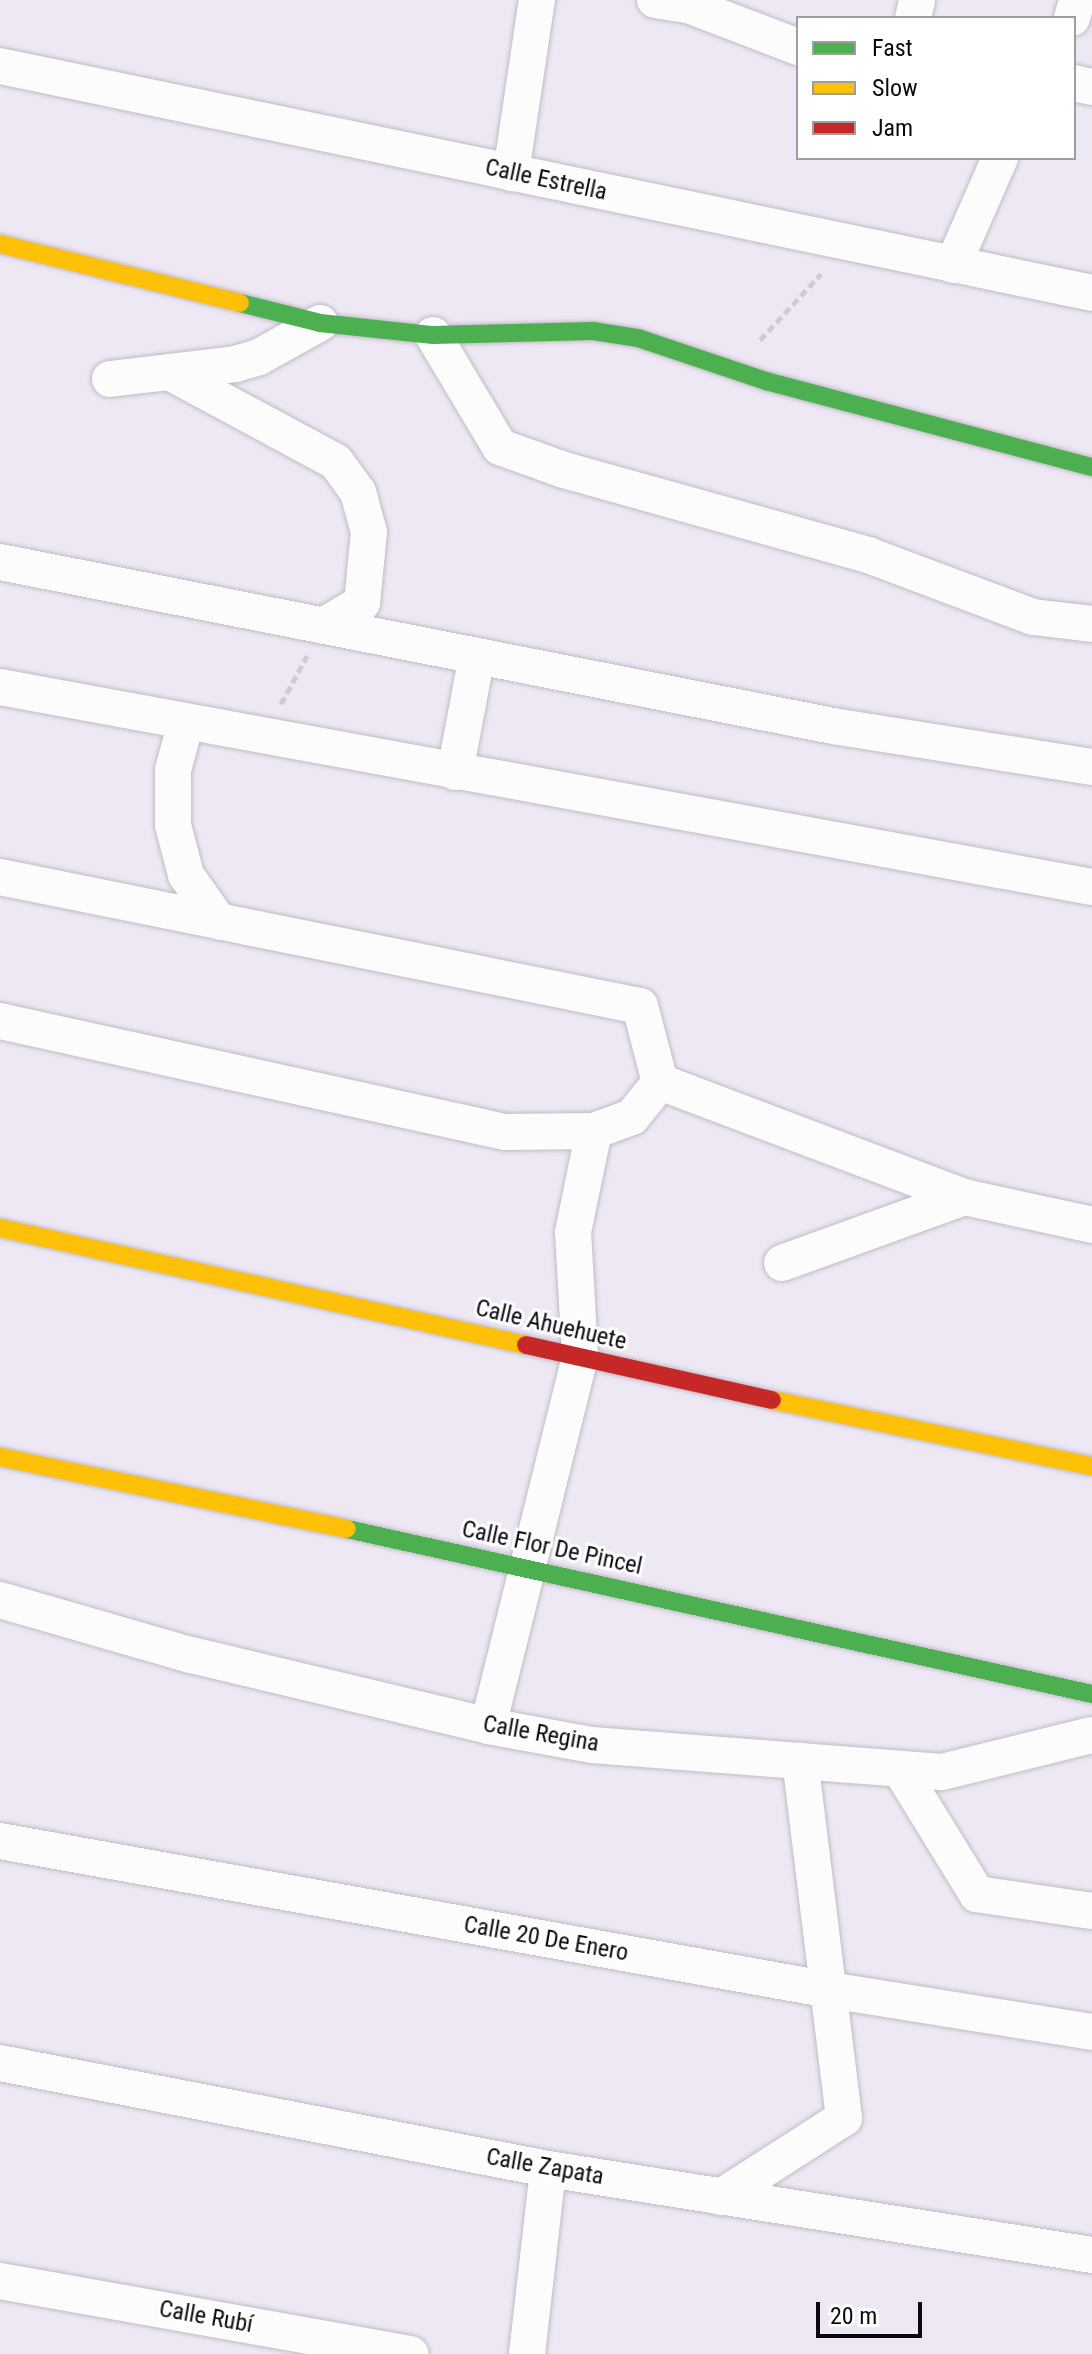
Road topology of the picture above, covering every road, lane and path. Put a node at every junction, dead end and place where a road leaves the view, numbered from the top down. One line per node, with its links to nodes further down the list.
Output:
1 (537, 0): 6 (street)
2 (677, 2): 3 (street)
3 (796, 46)
4 (0, 66): 6 (street, Calle Estrella)
5 (999, 160): 9 (street)
6 (511, 173): 7 (street, Calle Estrella)
7 (848, 243): 9 (street, Calle Estrella); 13 (path)
8 (0, 244): 11 (street)
9 (953, 265): 10 (street, Calle Estrella)
10 (1092, 293)
11 (320, 323): 12 (street); 14 (street)
12 (433, 335): 13 (street); 18 (street)
13 (733, 368): 16 (street)
14 (171, 373): 15 (street); 19 (street)
15 (110, 379)
16 (1092, 467)
17 (0, 562): 19 (street)
18 (1092, 624)
19 (323, 626): 20 (street); 23 (path)
20 (477, 656): 24 (street); 25 (street)
21 (0, 687): 22 (street)
22 (186, 722): 23 (street); 28 (street)
23 (263, 736): 25 (street)
24 (1092, 767)
25 (455, 772): 27 (street)
26 (0, 877): 28 (street)
27 (1092, 887)
28 (219, 922): 30 (street)
29 (0, 1021): 31 (street)
30 (660, 1082): 31 (street); 32 (street)
31 (594, 1131): 36 (street)
32 (964, 1197): 33 (street); 35 (street)
33 (1092, 1225)
34 (0, 1228): 36 (street, Calle Ahuehuete)
35 (782, 1263)
36 (580, 1356): 38 (street, Calle Ahuehuete); 39 (street)
37 (0, 1457): 39 (street, Calle Flor De Pincel)
38 (1092, 1466)
39 (528, 1567): 41 (street, Calle Flor De Pincel); 42 (street)
40 (0, 1600): 42 (street, Calle Regina)
41 (1092, 1694)
42 (488, 1726): 44 (street, Calle Regina)
43 (1092, 1735): 45 (street, Calle Regina)
44 (800, 1761): 45 (street, Calle Regina); 48 (street)
45 (900, 1769): 47 (street)
46 (0, 1841): 48 (street, Calle 20 De Enero)
47 (1092, 1911)
48 (830, 1990): 49 (street, Calle 20 De Enero); 52 (street)
49 (1092, 2032)
50 (0, 2063): 51 (street, Calle Zapata)
51 (548, 2169): 52 (street, Calle Zapata); 56 (street)
52 (721, 2197): 53 (street, Calle Zapata)
53 (1092, 2255)
54 (0, 2281): 55 (street, Calle Rubí)
55 (411, 2354)
56 (527, 2354)

